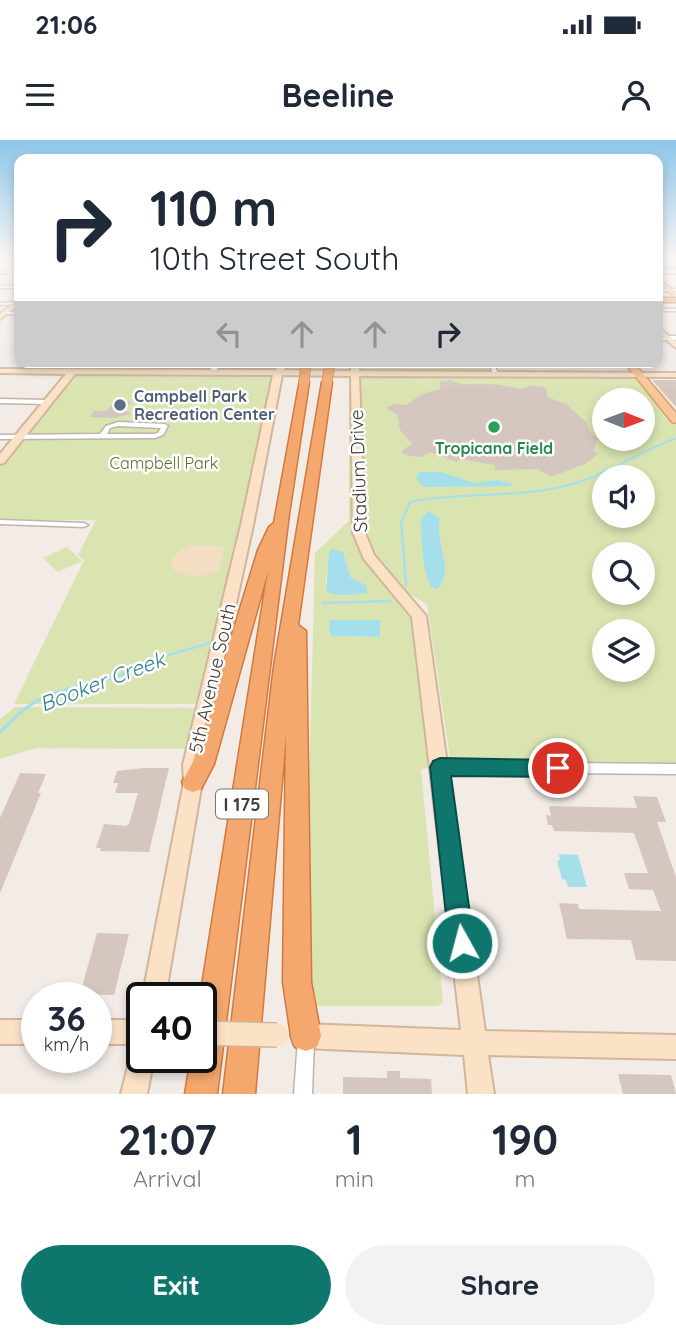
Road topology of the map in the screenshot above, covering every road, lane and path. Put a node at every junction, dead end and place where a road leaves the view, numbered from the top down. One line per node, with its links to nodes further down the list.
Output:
1 (672, 338): 2 (street)
2 (676, 346)
3 (215, 368): 15 (street)
4 (268, 368): 15 (street)
5 (282, 368): 34 (street, 5th Avenue South)
6 (298, 368): 19 (highway)
7 (304, 368): 19 (highway, bridge)
8 (322, 368): 20 (highway)
9 (328, 368): 20 (highway, bridge)
10 (355, 368): 16 (street); 32 (street, Stadium Drive)
11 (494, 368): 16 (street)
12 (633, 368): 17 (main road)
13 (0, 371): 14 (street)
14 (73, 371): 15 (street); 22 (street)
15 (213, 372)
16 (496, 374): 17 (street)
17 (638, 375): 18 (street); 23 (main road)
18 (676, 375)
19 (301, 382): 28 (highway, I 175)
20 (323, 382): 31 (highway, I 175)
21 (0, 401): 22 (street)
22 (48, 402): 25 (street)
23 (676, 420)
24 (102, 436): 24 (street); 25 (street)
25 (20, 437): 26 (street); 27 (street)
26 (0, 438)
27 (0, 461)
28 (282, 514): 34 (highway); 44 (highway, I 175)
29 (0, 522): 30 (street)
30 (85, 525)
31 (296, 590): 39 (highway); 45 (highway, I 175)
32 (440, 767): 33 (street); 40 (street, Stadium Drive)
33 (676, 769)
34 (194, 782): 35 (street, 5th Avenue South)
35 (156, 982)
36 (0, 1032): 37 (street)
37 (21, 1032)
38 (217, 1033): 39 (street, bridge)
39 (306, 1036): 40 (street); 46 (street)
40 (474, 1043): 41 (street); 47 (street, Stadium Drive)
41 (676, 1047)
42 (138, 1073): 43 (street)
43 (134, 1094)
44 (201, 1094)
45 (239, 1094)
46 (303, 1094)
47 (481, 1094)

